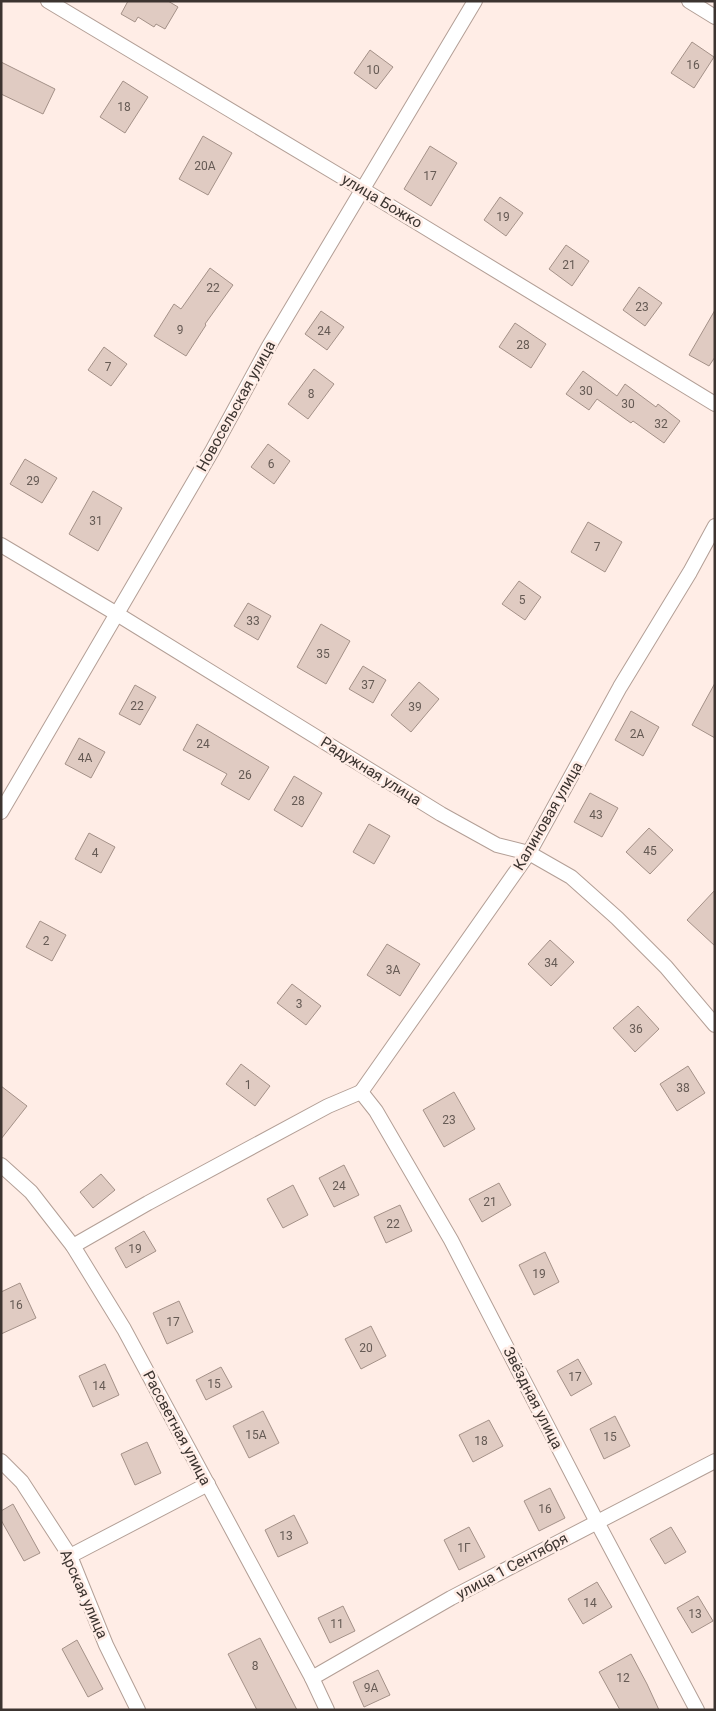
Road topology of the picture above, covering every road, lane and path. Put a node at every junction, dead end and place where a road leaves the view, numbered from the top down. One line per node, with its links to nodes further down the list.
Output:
1 (48, 1): 5 (street, улица Божко)
2 (474, 1): 5 (street, Новосельская улица)
3 (689, 1): 4 (street)
4 (715, 17)
5 (362, 189): 6 (street, улица Божко); 9 (street, Новосельская улица)
6 (715, 404)
7 (715, 526): 11 (street, Калиновая улица)
8 (1, 545): 9 (street, Радужная улица)
9 (117, 614): 10 (street, Новосельская улица); 11 (street, Радужная улица)
10 (1, 812)
11 (529, 853): 12 (street, Радужная улица); 13 (street, Калиновая улица)
12 (715, 1025)
13 (360, 1092): 15 (street); 19 (street, Звёздная улица)
14 (1, 1165): 15 (street, Рассветная улица)
15 (73, 1246): 18 (street, Рассветная улица)
16 (1, 1461): 20 (street, Арская улица)
17 (715, 1461): 19 (street, улица 1 Сентября)
18 (208, 1484): 20 (street); 21 (street, Рассветная улица)
19 (597, 1522): 21 (street, улица 1 Сентября); 24 (street, Звёздная улица)
20 (70, 1556): 22 (street, Арская улица)
21 (312, 1678): 23 (street, Рассветная улица)
22 (138, 1710)
23 (327, 1710)
24 (697, 1710)

